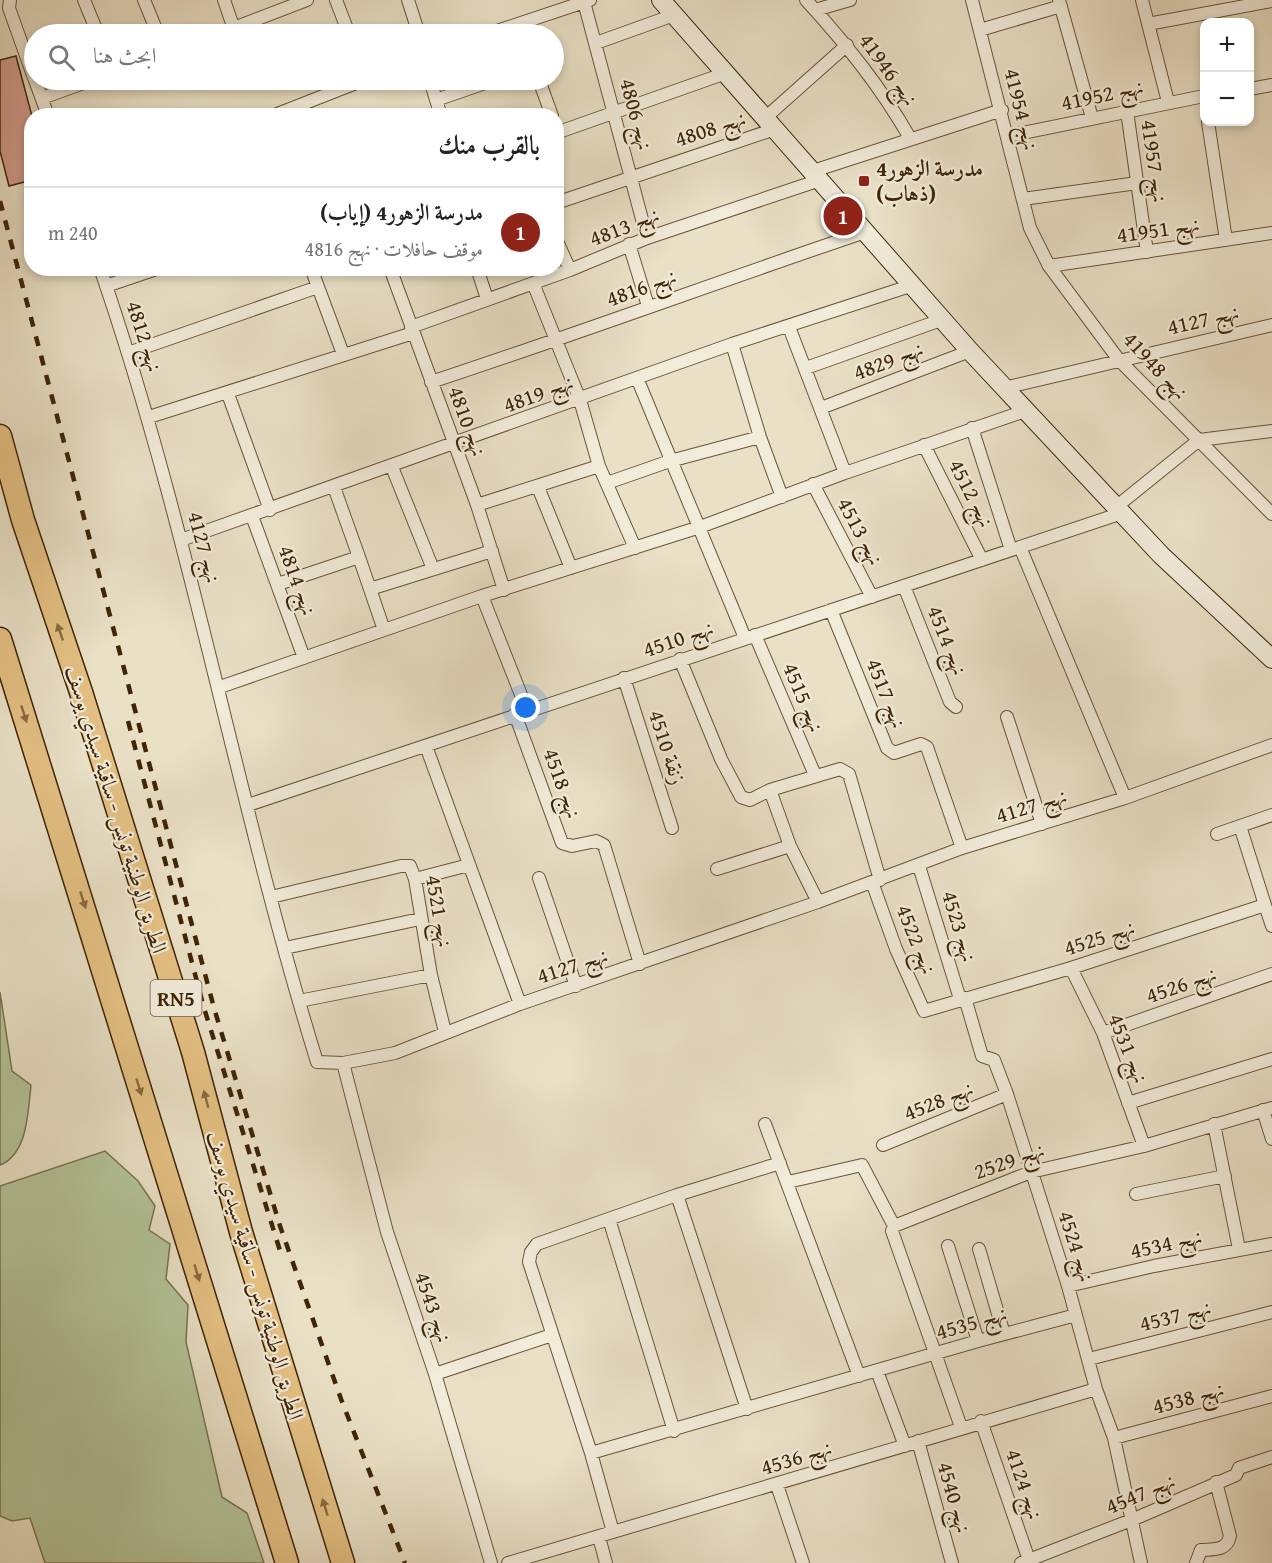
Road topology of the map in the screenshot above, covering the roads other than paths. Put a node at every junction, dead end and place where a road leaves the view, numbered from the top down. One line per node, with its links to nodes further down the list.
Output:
1 (10, 0): 29 (street)
2 (84, 0): 18 (street)
3 (144, 0): 19 (street)
4 (224, 0): 20 (street)
5 (307, 0): 21 (street)
6 (336, 0): 22 (street)
7 (408, 0): 23 (street)
8 (661, 0): 17 (main road)
9 (806, 0): 16 (street, نهج 41946)
10 (850, 0): 16 (street)
11 (972, 0): 26 (street, نهج 41954)
12 (1142, 0): 25 (street)
13 (587, 1): 24 (street); 27 (street, نهج 4806)
14 (1272, 1): 25 (street)
15 (1060, 3): 26 (street); 50 (street)
16 (816, 10): 28 (street, نهج 41946)
17 (674, 15): 27 (street); 30 (main road)
18 (94, 24)
19 (154, 24)
20 (232, 24)
21 (247, 24)
22 (345, 24)
23 (416, 24)
24 (533, 24)
25 (1148, 24): 42 (street)
26 (980, 30): 47 (street, نهج 41954)
27 (596, 44): 49 (street, نهج 4806)
28 (848, 45): 51 (street); 55 (street, نهج 41946)
29 (24, 49)
30 (726, 73): 49 (street); 51 (main road)
31 (1272, 86): 32 (street)
32 (1254, 88)
33 (39, 90): 39 (street)
34 (64, 90): 39 (street)
35 (338, 90): 44 (street)
36 (433, 90): 41 (street)
37 (465, 90): 41 (street)
38 (543, 90): 46 (street)
39 (42, 98): 43 (street)
40 (1200, 98): 42 (street, نهج 41952)
41 (436, 100): 45 (street)
42 (1168, 102): 48 (street, نهج 41952)
43 (45, 108)
44 (292, 108)
45 (438, 108)
46 (549, 108)
47 (1002, 110): 54 (street, نهج 41954); 55 (street)
48 (1127, 111): 50 (street, نهج 41952); 58 (street, نهج 41957)
49 (614, 112): 53 (street); 56 (street, نهج 4806)
50 (1092, 118): 54 (street, نهج 41952)
51 (770, 124): 56 (street, نهج 4808); 57 (main road)
52 (1209, 126): 65 (street)
53 (564, 128)
54 (1008, 136): 59 (street, نهج 41954)
55 (910, 138): 57 (street)
56 (632, 176): 60 (street, نهج 4808); 64 (street, نهج 4806)
57 (817, 176): 62 (main road); 64 (street, نهج 4813)
58 (1137, 183): 59 (street); 67 (street, نهج 41957)
59 (1023, 199): 61 (street, نهج 41954)
60 (564, 200)
61 (1030, 228): 69 (street, نهج 41948)
62 (865, 232): 80 (main road); 83 (street, نهج 4816)
63 (1272, 233): 65 (street, نهج 41951)
64 (647, 238): 66 (street, نهج 4813)
65 (1226, 240): 67 (street, نهج 41951)
66 (629, 244): 70 (street, نهج 4813); 83 (street)
67 (1147, 252): 69 (street, نهج 41951)
68 (564, 257): 70 (street)
69 (1049, 266): 93 (street, نهج 41948)
70 (570, 270): 71 (street, نهج 4813)
71 (564, 272)
72 (103, 276): 79 (street, نهج 4812)
73 (135, 276): 79 (street)
74 (314, 276): 81 (street)
75 (393, 276): 87 (street, نهج 4810)
76 (480, 276): 82 (street)
77 (553, 276): 78 (street, نهج 4813)
78 (533, 283): 82 (street, نهج 4813); 88 (street)
79 (106, 286): 91 (street, نهج 4812)
80 (910, 286): 84 (main road); 86 (street, نهج 4819)
81 (318, 287): 91 (street); 92 (street)
82 (488, 299): 87 (street, نهج 4813)
83 (648, 306): 88 (street, نهج 4816)
84 (941, 320): 90 (main road); 94 (street)
85 (1272, 325): 93 (street, نهج 4127)
86 (789, 327): 89 (street, نهج 4819); 94 (street)
87 (412, 330): 92 (street, نهج 4813); 96 (street, نهج 4810)
88 (556, 341): 96 (street, نهج 4816); 99 (street)
89 (732, 344): 95 (street, نهج 4819); 106 (street)
90 (970, 351): 97 (main road); 100 (street, نهج 4829)
91 (128, 353): 102 (street, نهج 4812)
92 (343, 354): 98 (street, نهج 4813)
93 (1119, 360): 97 (street, نهج 4127); 107 (street, نهج 41948)
94 (806, 368): 100 (street)
95 (637, 378): 99 (street, نهج 4819); 110 (street, نهج 4515)
96 (431, 382): 109 (street, نهج 4810)
97 (1004, 388): 101 (main road)
98 (228, 394): 102 (street, نهج 4813); 120 (street)
99 (580, 400): 109 (street, نهج 4819); 111 (street)
100 (821, 408): 113 (street)
101 (1025, 411): 103 (street); 121 (main road)
102 (149, 417): 125 (street, نهج 4127)
103 (972, 428): 108 (street); 127 (street)
104 (1272, 431): 107 (street)
105 (0, 436): 238 (highway, الطريق الوطنية تونس - ساقية سيدي يوسف / RN5, one-way to 105)
106 (760, 437): 110 (street); 118 (street)
107 (1199, 440): 121 (street); 122 (street, نهج 41948)
108 (924, 445): 113 (street); 130 (street, نهج 4512)
109 (453, 446): 112 (street, نهج 4819); 119 (street, نهج 4810)
110 (670, 461): 114 (street); 124 (street, نهج 4515)
111 (599, 466): 114 (street); 116 (street)
112 (392, 467): 117 (street, نهج 4819); 132 (street)
113 (845, 472): 115 (street)
114 (607, 483): 126 (street)
115 (813, 484): 118 (street); 138 (street, نهج 4513)
116 (538, 487): 119 (street); 131 (street)
117 (334, 488): 120 (street, نهج 4819); 129 (street)
118 (782, 497): 124 (street)
119 (477, 505): 128 (street, نهج 4810)
120 (270, 510): 123 (street, نهج 4819)
121 (1119, 510): 127 (street, نهج 4510); 145 (main road)
122 (1272, 514)
123 (252, 516): 125 (street, نهج 4819); 133 (street, نهج 4814)
124 (700, 527): 126 (street); 141 (street, نهج 4515)
125 (181, 540): 147 (street, نهج 4127)
126 (635, 548): 131 (street)
127 (1016, 549): 130 (street, نهج 4510); 155 (street)
128 (492, 551): 132 (street); 136 (street, نهج 4810)
129 (359, 556): 133 (street); 135 (street)
130 (982, 560): 134 (street, نهج 4510)
131 (571, 568): 136 (street)
132 (433, 569): 135 (street)
133 (278, 584): 143 (street, نهج 4814)
134 (904, 586): 138 (street, نهج 4510); 148 (street, نهج 4514)
135 (370, 589): 140 (street)
136 (504, 590): 137 (street)
137 (482, 596): 140 (street); 149 (street, نهج 4518)
138 (872, 597): 139 (street, نهج 4510)
139 (831, 610): 141 (street, نهج 4510); 163 (street, نهج 4517)
140 (384, 630): 143 (street)
141 (750, 636): 144 (street, نهج 4510); 153 (street, نهج 4515)
142 (0, 639): 237 (highway, RN5, one-way to 237)
143 (304, 658): 147 (street)
144 (680, 659): 146 (street, نهج 4510); 154 (street)
145 (1272, 659)
146 (624, 678): 149 (street, نهج 4510); 160 (street, زنقة 4510)
147 (220, 687): 156 (street, نهج 4127)
148 (956, 706)
149 (521, 712): 152 (street, نهج 4510); 176 (street, نهج 4518)
150 (1006, 717): 158 (street)
151 (1272, 745): 155 (street, نهج 4127)
152 (426, 746): 156 (street, نهج 4510); 164 (street)
153 (815, 775): 154 (street); 169 (street, نهج 4522)
154 (770, 790): 162 (street)
155 (1125, 798): 158 (street, نهج 4127)
156 (248, 805): 170 (street, نهج 4127)
157 (1272, 815): 159 (street)
158 (1042, 824): 163 (street, نهج 4127)
159 (1240, 826): 161 (street); 172 (street)
160 (672, 828)
161 (1217, 834)
162 (790, 846): 166 (street); 171 (street)
163 (962, 848): 165 (street, نهج 4127)
164 (469, 865): 168 (street); 183 (street)
165 (919, 866): 169 (street, نهج 4127); 181 (street, نهج 4523)
166 (717, 870)
167 (539, 878): 180 (street)
168 (415, 879): 170 (street, نهج 4521); 173 (street, نهج 4521)
169 (876, 881): 171 (street, نهج 4127); 184 (street, نهج 4522)
170 (271, 897): 175 (street, نهج 4127)
171 (818, 902): 176 (street, نهج 4127)
172 (1265, 905): 174 (street); 177 (street, نهج 4525)
173 (420, 919): 175 (street); 179 (street, نهج 4521)
174 (1272, 926)
175 (285, 948): 182 (street, نهج 4127)
176 (640, 964): 180 (street, نهج 4127)
177 (1071, 968): 181 (street, نهج 4525); 186 (street, نهج 4531)
178 (1272, 974): 186 (street, نهج 4526)
179 (431, 975): 182 (street); 185 (street, نهج 4521)
180 (576, 986): 183 (street, نهج 4127)
181 (962, 998): 184 (street, نهج 4525); 189 (street, نهج 4524)
182 (299, 1001): 188 (street, نهج 4127)
183 (520, 1004): 185 (street, نهج 4127)
184 (924, 1011)
185 (445, 1032): 188 (street, نهج 4127)
186 (1103, 1034): 190 (street, نهج 4531)
187 (1272, 1059): 190 (street)
188 (343, 1063): 218 (street, نهج 4543)
189 (1008, 1094): 195 (street, نهج 4528); 198 (street, نهج 4524)
190 (1128, 1103): 196 (street, نهج 4531)
191 (1268, 1109): 193 (street, نهج 2529); 194 (street)
192 (765, 1124): 197 (street)
193 (1214, 1124): 196 (street, نهج 2529); 199 (street)
194 (1272, 1139)
195 (884, 1145)
196 (1144, 1146): 198 (street, نهج 2529)
197 (780, 1163): 200 (street); 202 (street)
198 (1031, 1172): 204 (street, نهج 2529); 209 (street, نهج 4524)
199 (1225, 1176): 201 (street); 208 (street)
200 (788, 1182): 204 (street); 219 (street)
201 (1136, 1194)
202 (676, 1195): 203 (street); 222 (street)
203 (609, 1219): 213 (street); 225 (street)
204 (894, 1226): 215 (street)
205 (1272, 1244): 208 (street, نهج 4534)
206 (948, 1246): 214 (street)
207 (979, 1249): 212 (street)
208 (1239, 1249): 209 (street, نهج 4534)
209 (1068, 1286): 211 (street, نهج 4524)
210 (1272, 1311): 216 (street, نهج 4537)
211 (1076, 1315): 212 (street, نهج 4535); 216 (street, نهج 4524)
212 (1004, 1334): 214 (street, نهج 4535)
213 (552, 1335): 218 (street); 229 (street)
214 (978, 1341): 215 (street, نهج 4535)
215 (938, 1354): 217 (street, نهج 4535); 224 (street)
216 (1089, 1359): 220 (street, نهج 4524)
217 (877, 1371): 219 (street, نهج 4535); 228 (street)
218 (435, 1374): 239 (street, نهج 4543)
219 (860, 1376): 222 (street, نهج 4535)
220 (1096, 1389): 223 (street, نهج 4536); 226 (street, نهج 4524)
221 (1272, 1396): 226 (street, نهج 4538)
222 (747, 1409): 225 (street, نهج 4535)
223 (981, 1421): 224 (street, نهج 4536); 236 (street, نهج 4124)
224 (961, 1427): 227 (street, نهج 4536)
225 (674, 1431): 229 (street, نهج 4535)
226 (1114, 1438): 233 (street, نهج 4524)
227 (918, 1441): 228 (street, نهج 4536); 243 (street, نهج 4540)
228 (905, 1446): 232 (street, نهج 4536)
229 (591, 1453): 234 (street)
230 (1272, 1457): 231 (street, نهج 4547)
231 (1216, 1482): 233 (street, نهج 4547); 245 (street)
232 (777, 1485): 234 (street, نهج 4536); 242 (street)
233 (1134, 1519): 236 (street, نهج 4547); 244 (street, نهج 4524)
234 (613, 1532): 235 (street, نهج 4536)
235 (599, 1537): 240 (street, نهج 4536); 241 (street)
236 (1027, 1562)
237 (287, 1563)
238 (343, 1563)
239 (491, 1563)
240 (508, 1563)
241 (606, 1563)
242 (803, 1563)
243 (952, 1563)
244 (1142, 1563)
245 (1196, 1563)

